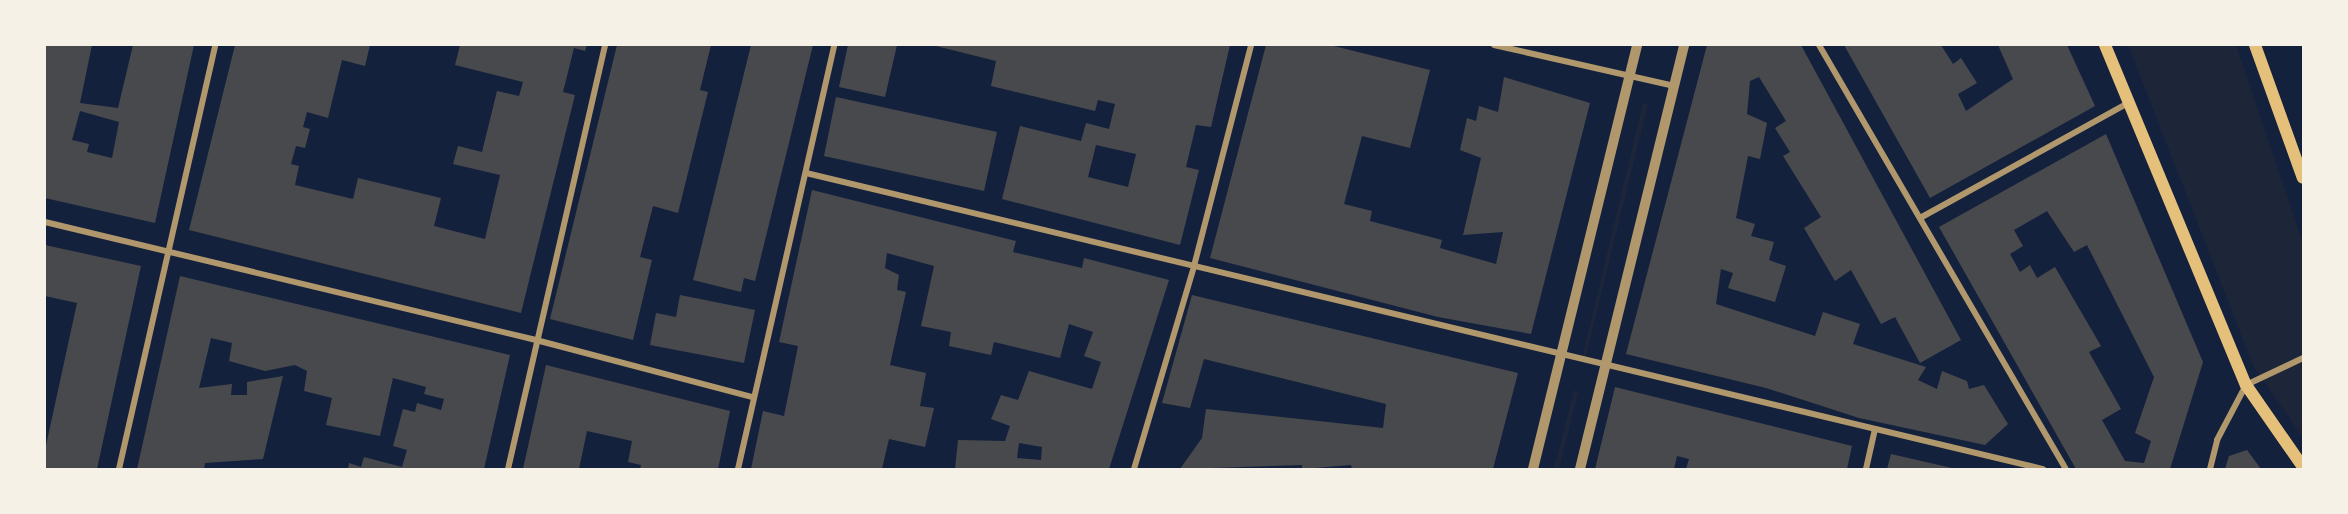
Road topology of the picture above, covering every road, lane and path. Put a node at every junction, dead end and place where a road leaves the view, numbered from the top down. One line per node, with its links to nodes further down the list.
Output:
1 (215, 45): 18 (street)
2 (605, 45): 20 (street)
3 (834, 45): 14 (street)
4 (1251, 45): 19 (street)
5 (1494, 45): 11 (street)
6 (1637, 45): 11 (street)
7 (1684, 45): 12 (street)
8 (1819, 45): 16 (street)
9 (2105, 45): 13 (main road)
10 (2255, 45): 15 (main road)
11 (1629, 77): 12 (street); 21 (street)
12 (1674, 86): 23 (street)
13 (2128, 103): 16 (street); 24 (main road)
14 (806, 173): 19 (street); 25 (street)
15 (2303, 178)
16 (1920, 218): 36 (street)
17 (45, 222): 18 (street)
18 (167, 253): 20 (street); 28 (street)
19 (1194, 266): 21 (street); 31 (street)
20 (536, 340): 25 (street); 29 (street)
21 (1561, 354): 23 (street); 32 (street)
22 (2303, 358): 24 (street)
23 (1605, 364): 26 (street); 33 (street)
24 (2246, 385): 27 (main road); 37 (street)
25 (752, 397): 30 (street)
26 (1875, 429): 34 (street); 35 (street)
27 (2303, 467)
28 (119, 469)
29 (508, 469)
30 (738, 469)
31 (1134, 469)
32 (1533, 469)
33 (1580, 469)
34 (1866, 469)
35 (2043, 469)
36 (2066, 469)
37 (2210, 469)

